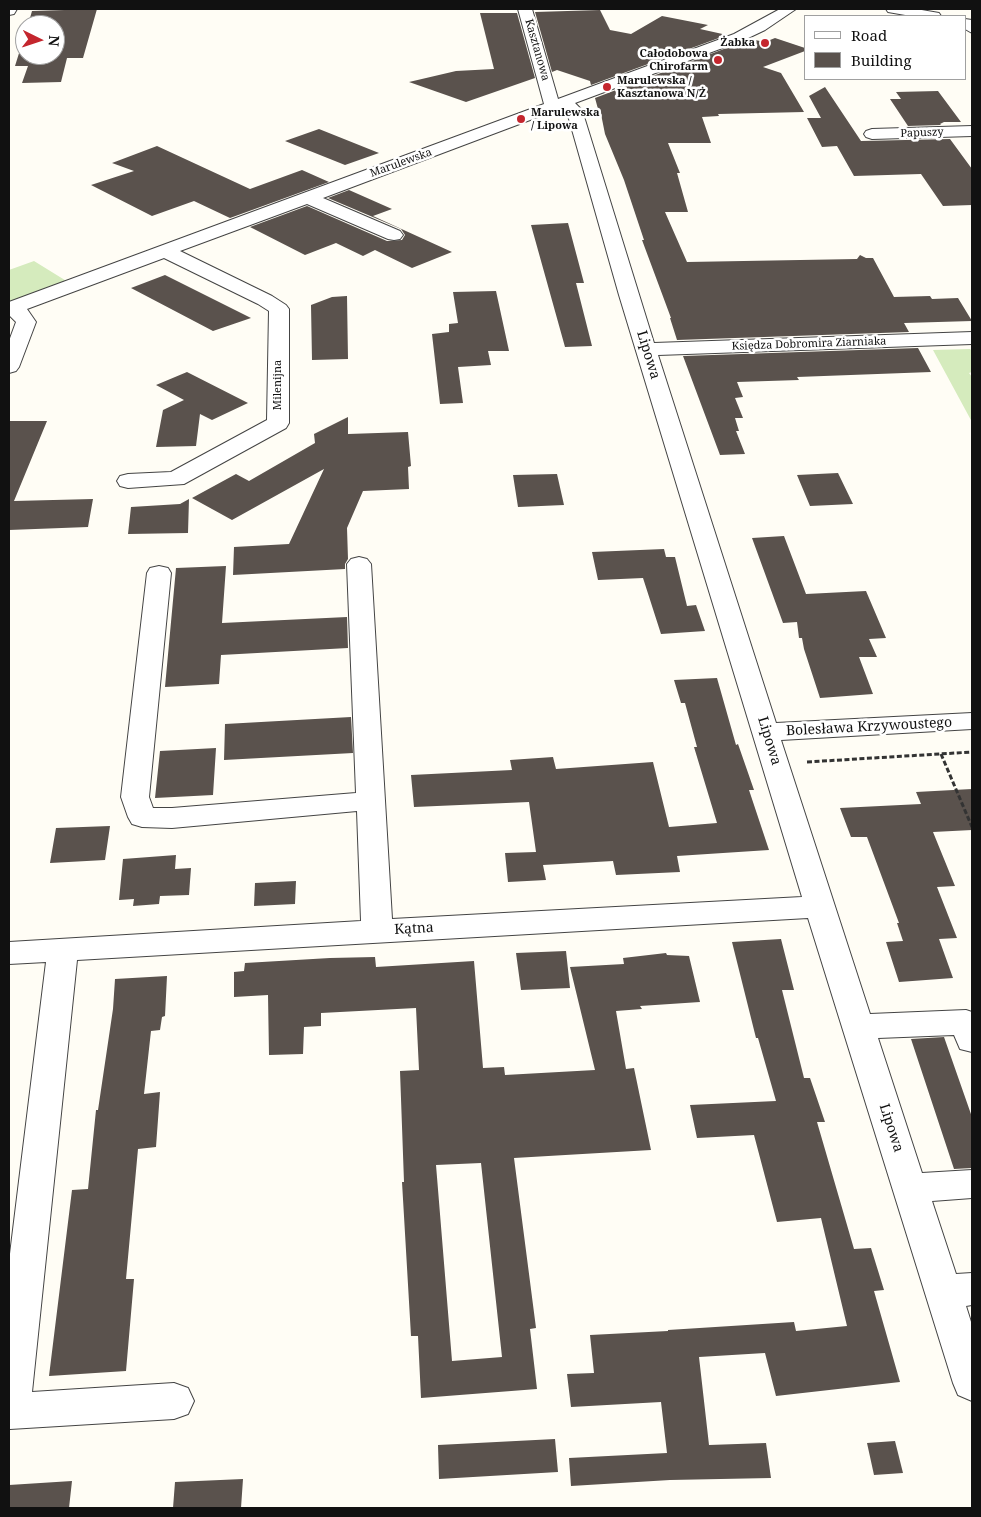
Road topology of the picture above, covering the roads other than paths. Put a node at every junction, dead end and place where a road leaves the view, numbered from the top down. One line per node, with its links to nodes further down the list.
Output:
1 (525, 9): 5 (street, Kasztanowa)
2 (789, 9): 5 (street, Marulewska)
3 (893, 9): 4 (street)
4 (928, 15)
5 (556, 101): 8 (street, Marulewska); 13 (street, Lipowa)
6 (972, 131): 7 (street, Papuszy)
7 (872, 134)
8 (308, 198): 9 (street); 10 (street, Marulewska)
9 (394, 235)
10 (165, 251): 11 (street, Marulewska); 15 (street, Milenijna)
11 (10, 309): 14 (street)
12 (972, 338): 13 (street, Księdza Dobromira Ziarniaka)
13 (646, 349): 19 (street, Lipowa)
14 (9, 367)
15 (128, 481)
16 (360, 564): 20 (street)
17 (159, 573): 20 (street)
18 (972, 721): 19 (street, Bolesława Krzywoustego)
19 (767, 732): 21 (street, Lipowa)
20 (370, 801): 22 (street)
21 (820, 908): 22 (street, Kątna); 25 (street, Lipowa)
22 (377, 930): 23 (street, Kątna)
23 (63, 950): 24 (street, Kątna); 31 (street)
24 (9, 953)
25 (858, 1027): 26 (street); 28 (street, Lipowa)
26 (972, 1040)
27 (972, 1184): 28 (street)
28 (910, 1188): 29 (street, Lipowa)
29 (958, 1290): 30 (street, Lipowa)
30 (972, 1383)
31 (174, 1401)

